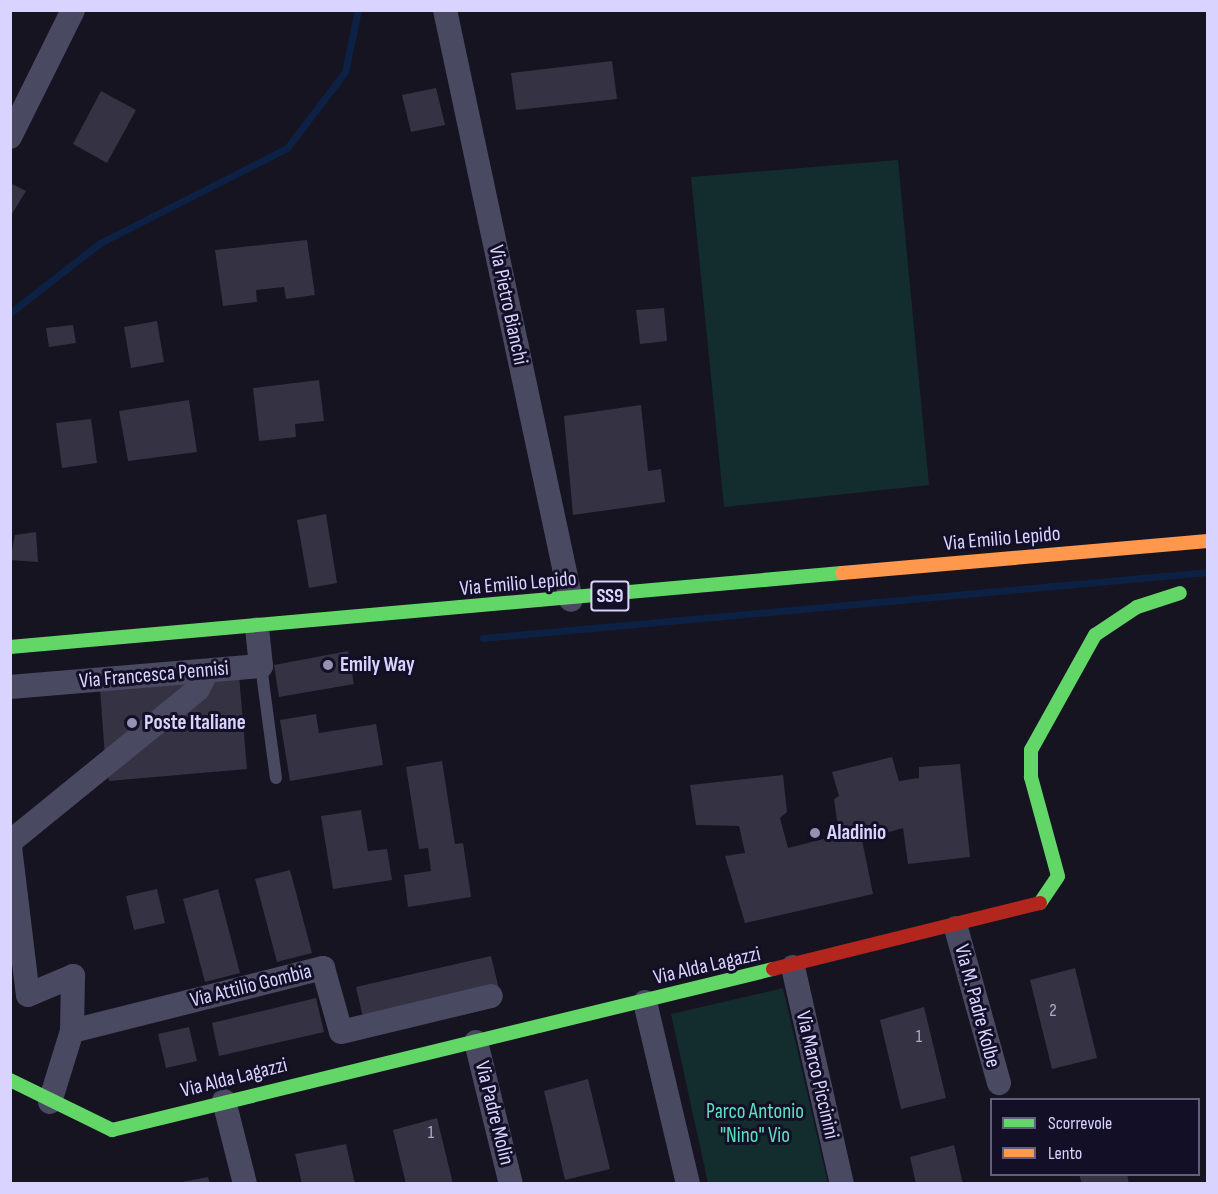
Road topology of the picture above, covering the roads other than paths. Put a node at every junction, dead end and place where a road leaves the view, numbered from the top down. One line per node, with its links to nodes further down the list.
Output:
1 (73, 10): 3 (street)
2 (445, 10): 6 (street, Via Pietro Bianchi)
3 (10, 137)
4 (1208, 541): 6 (street, Via Emilio Lepido / SS9)
5 (1180, 593): 15 (street, Via Alda Lagazzi)
6 (571, 600): 7 (street, Via Emilio Lepido / SS9)
7 (258, 629): 8 (street, Via Emilio Lepido / SS9); 9 (street)
8 (10, 647)
9 (261, 666): 10 (street, Via Francesca Pennisi); 12 (lane)
10 (207, 671): 11 (street, Via Francesca Pennisi); 13 (street)
11 (10, 687)
12 (276, 778)
13 (10, 842)
14 (10, 846): 19 (street)
15 (956, 928): 16 (street, Via Alda Lagazzi); 22 (street, Via M. Padre Kolbe)
16 (793, 967): 18 (street, Via Alda Lagazzi); 28 (street, Via Marco Piccinini)
17 (491, 996): 19 (street, Via Attilio Gombia)
18 (645, 1002): 20 (street, Via Alda Lagazzi); 27 (street)
19 (72, 1031): 24 (street)
20 (476, 1042): 23 (street, Via Alda Lagazzi); 26 (street, Via Padre Molin)
21 (10, 1080): 24 (street, Via Alda Lagazzi)
22 (999, 1083)
23 (224, 1101): 24 (street, Via Alda Lagazzi); 25 (street)
24 (50, 1102)
25 (245, 1184)
26 (511, 1184)
27 (688, 1184)
28 (842, 1184)

